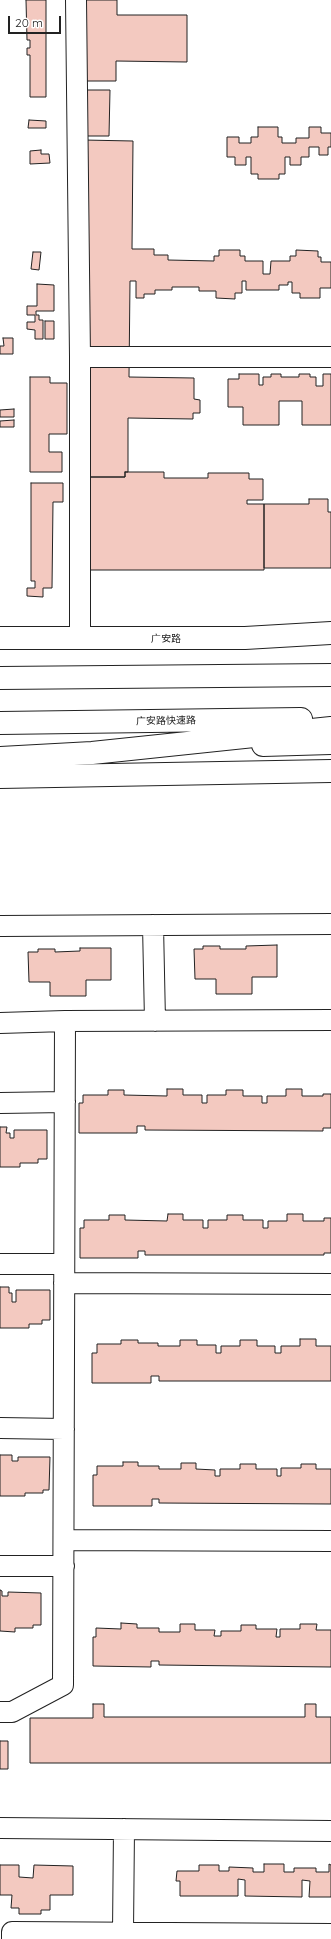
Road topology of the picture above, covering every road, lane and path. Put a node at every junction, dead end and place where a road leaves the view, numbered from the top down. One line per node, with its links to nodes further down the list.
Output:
1 (76, 0): 3 (street)
2 (331, 356): 3 (street)
3 (80, 357): 6 (street)
4 (331, 633): 6 (main road, 广安路)
5 (0, 638): 6 (main road, 广安路)
6 (80, 639)
7 (331, 664): 8 (main road)
8 (228, 675): 9 (main road); 10 (main road)
9 (331, 675)
10 (5, 677)
11 (331, 718): 12 (main road, 广安路快速路)
12 (0, 723)
13 (331, 728): 15 (main road)
14 (331, 743): 15 (main road)
15 (92, 753): 16 (main road)
16 (0, 758)
17 (331, 771): 18 (main road)
18 (0, 777)
19 (331, 924): 20 (street)
20 (153, 925): 21 (street); 24 (street)
21 (0, 926)
22 (331, 1020): 24 (street)
23 (65, 1021): 24 (street); 25 (street); 26 (street)
24 (155, 1021)
25 (0, 1023)
26 (64, 1102): 27 (street); 29 (street)
27 (0, 1103)
28 (0, 1264): 29 (street)
29 (64, 1273): 30 (street); 32 (street)
30 (331, 1284)
31 (0, 1428): 32 (street)
32 (64, 1429): 33 (street)
33 (64, 1540): 34 (street); 36 (street)
34 (331, 1541)
35 (0, 1566): 36 (street)
36 (64, 1566): 37 (street)
37 (0, 1712)
38 (0, 1828): 39 (street)
39 (124, 1829): 40 (street); 41 (street)
40 (331, 1831)
41 (123, 1931): 42 (street); 43 (street)
42 (331, 1934)
43 (12, 1939)

